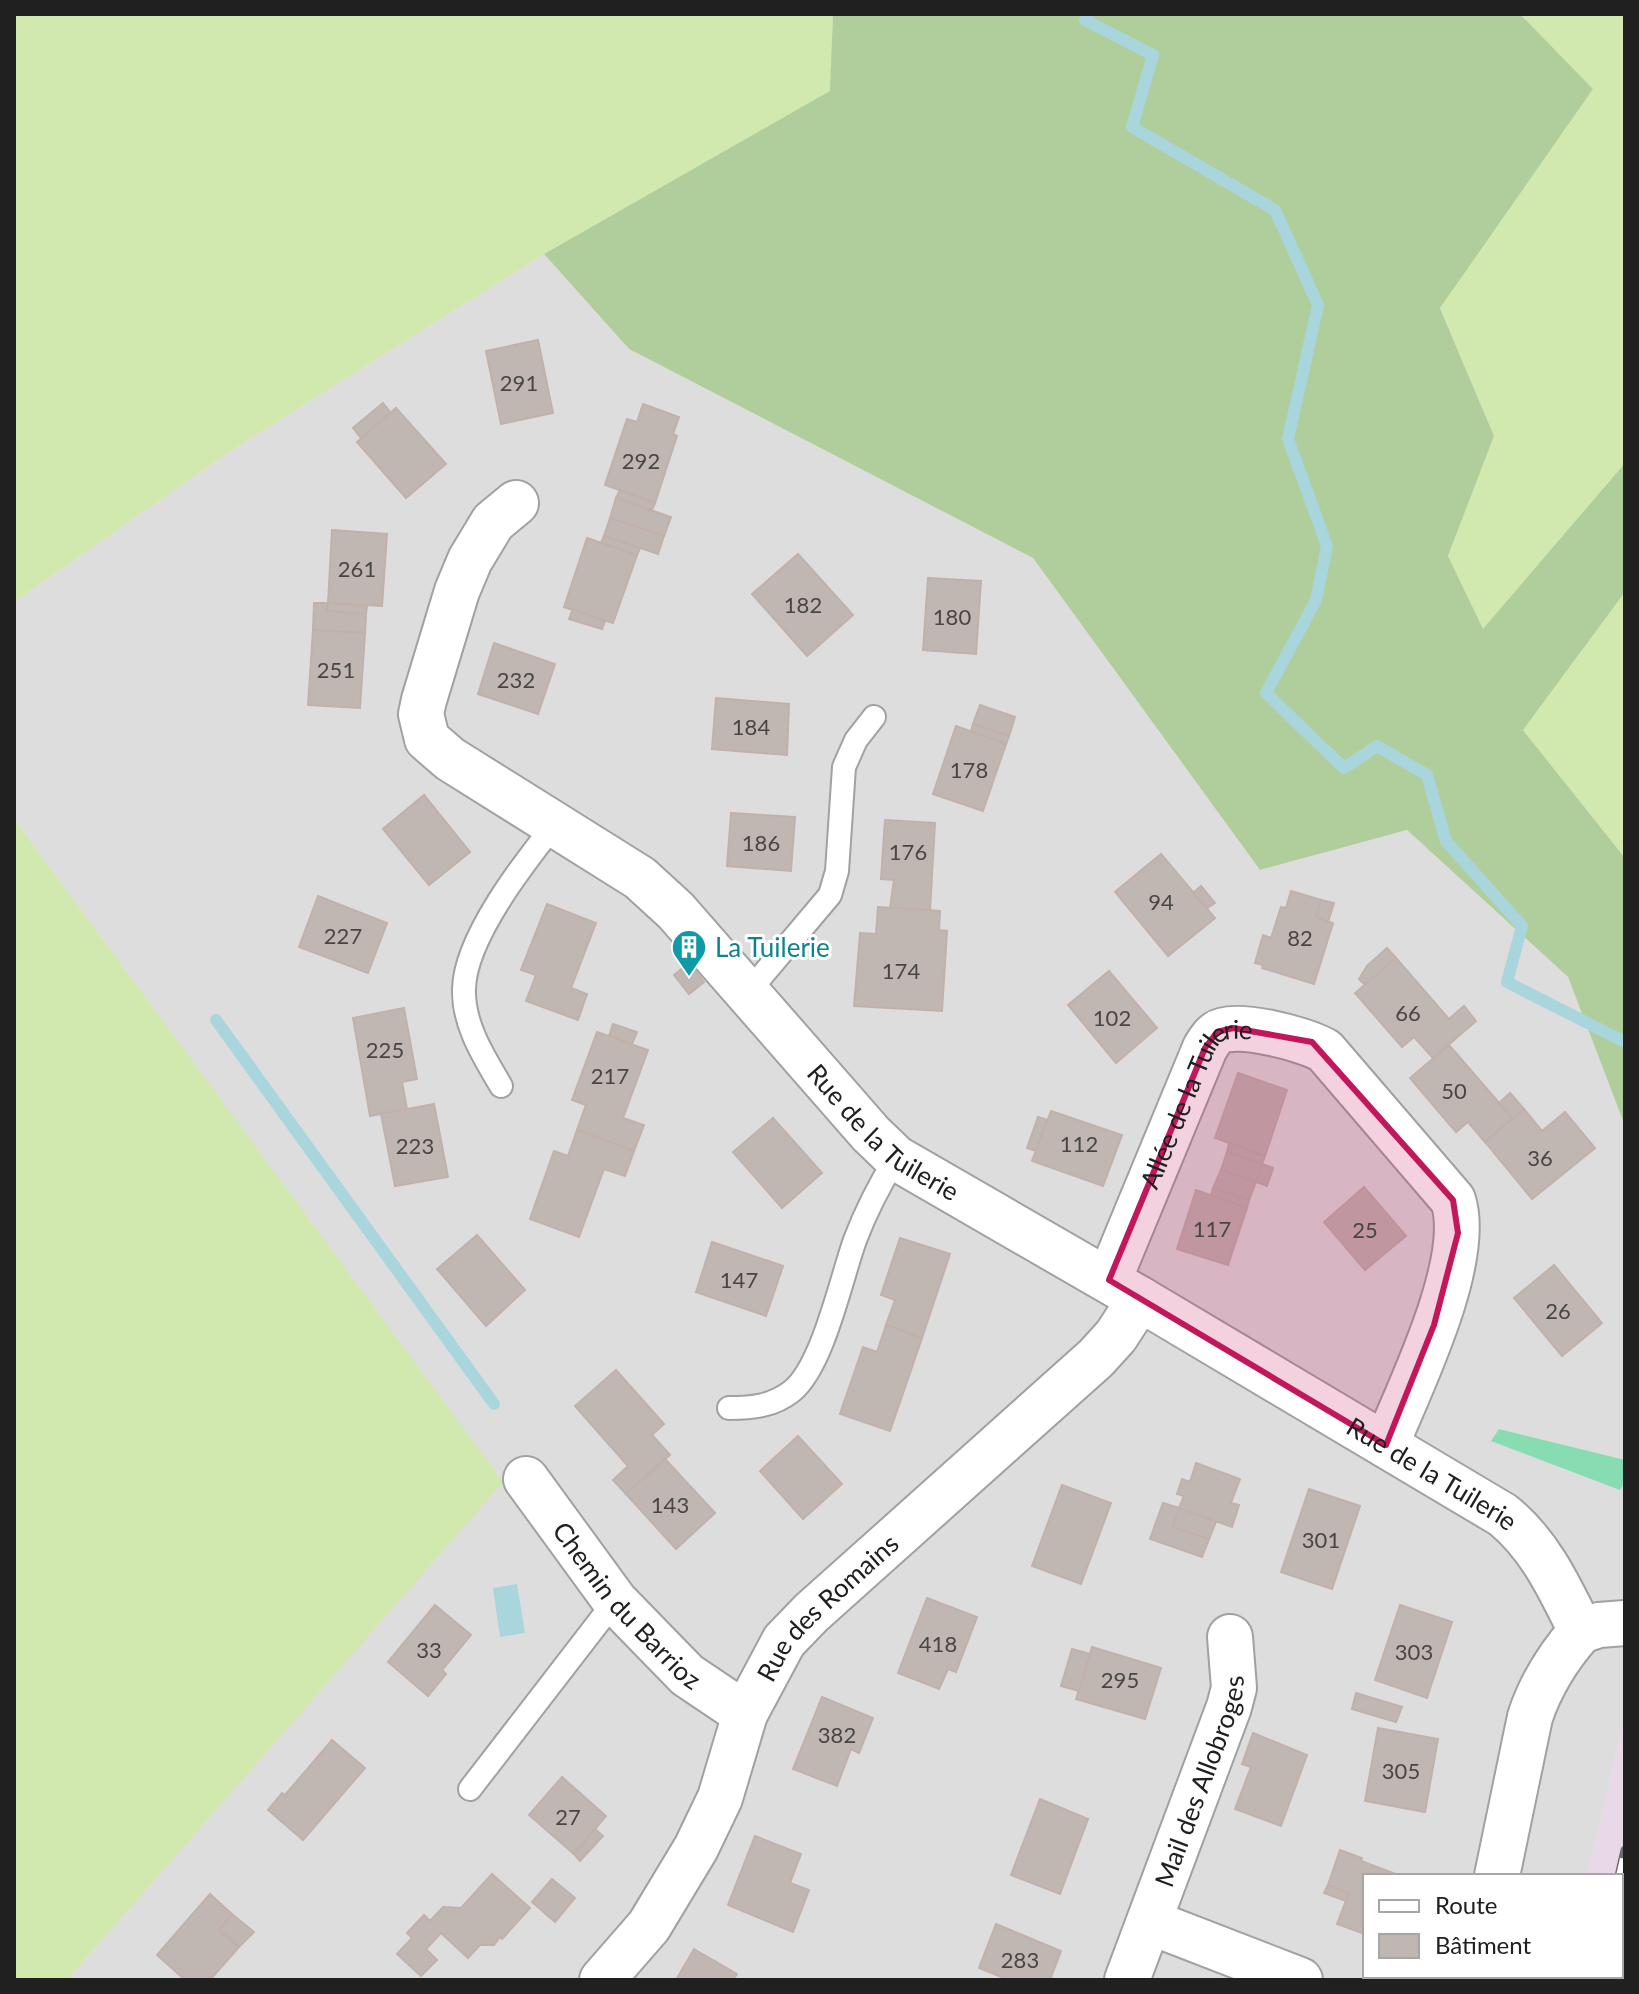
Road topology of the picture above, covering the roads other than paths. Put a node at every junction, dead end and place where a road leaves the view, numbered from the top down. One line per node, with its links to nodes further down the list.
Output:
1 (516, 503): 3 (street, Rue de la Tuilerie)
2 (874, 717): 4 (lane)
3 (555, 824): 4 (street, Rue de la Tuilerie); 5 (lane)
4 (749, 991): 6 (street, Rue de la Tuilerie)
5 (501, 1086)
6 (896, 1158): 7 (street, Rue de la Tuilerie); 8 (lane)
7 (1125, 1290): 9 (street, Rue de la Tuilerie); 9 (street, Allée de la Tuilerie); 15 (street, Rue des Romains)
8 (729, 1408)
9 (1386, 1445): 13 (street, Rue de la Tuilerie)
10 (526, 1479): 11 (street, Chemin du Barrioz)
11 (615, 1601): 15 (street, Chemin du Barrioz); 16 (lane)
12 (1625, 1623): 13 (street)
13 (1581, 1631): 17 (street)
14 (1230, 1637): 18 (street, Mail des Allobroges)
15 (745, 1714): 19 (street, Rue des Romains)
16 (470, 1789)
17 (1497, 1874)
18 (1150, 1922): 20 (street, Mail des Allobroges); 21 (street, Mail des Allobroges)
19 (602, 1980)
20 (1127, 1980)
21 (1300, 1980)

